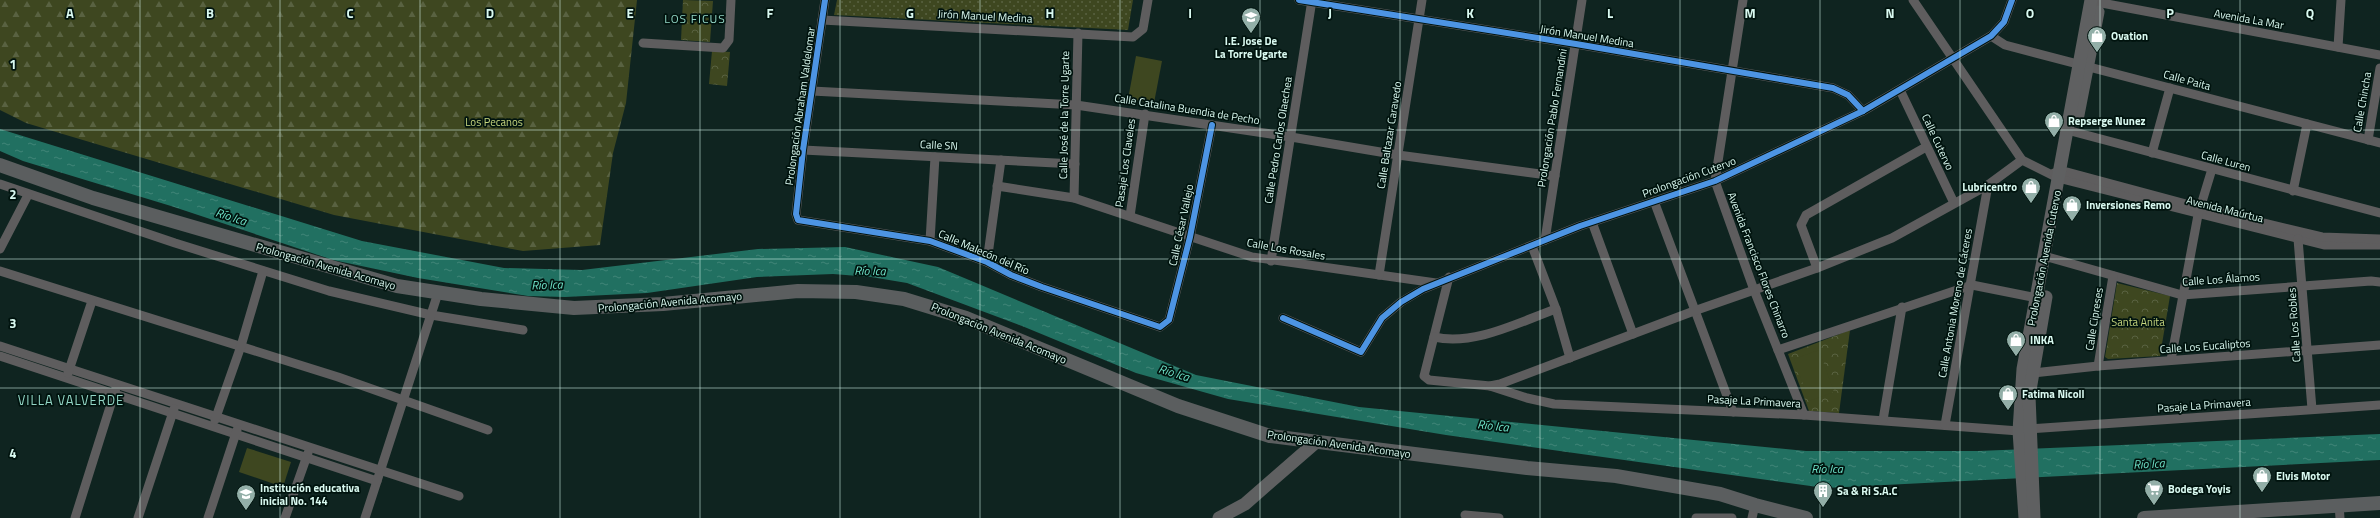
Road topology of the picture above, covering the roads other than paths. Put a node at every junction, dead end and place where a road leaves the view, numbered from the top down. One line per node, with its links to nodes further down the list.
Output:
1 (731, 0): 17 (street)
2 (826, 0): 13 (street, Prolongación Abraham Valdelomar)
3 (1148, 0): 15 (street, Jirón Manuel Medina)
4 (1299, 0): 11 (street, Jirón Manuel Medina)
5 (1422, 0): 14 (street, Calle Baltazar Caravedo)
6 (1582, 0): 18 (street, Prolongación Pablo Fernandini)
7 (1743, 0): 24 (street, Avenida Francisco Flores Chinarro)
8 (1913, 0): 21 (street)
9 (2012, 0): 16 (street, Prolongación Cutervo)
10 (2341, 0): 19 (street)
11 (1312, 1): 14 (street, Jirón Manuel Medina); 34 (street, Calle Pedro Carlos Olaechea)
12 (2094, 1): 19 (street, Avenida La Mar); 22 (street, Prolongación Avenida Cutervo)
13 (822, 20): 15 (street, Jirón Manuel Medina); 27 (street, Prolongación Abraham Valdelomar)
14 (1419, 20): 18 (street, Jirón Manuel Medina); 40 (street, Calle Baltazar Caravedo)
15 (1078, 33): 28 (street, Calle José de la Torre Ugarte)
16 (1991, 36): 21 (street, Prolongación Cutervo); 22 (street, Calle Paita)
17 (643, 43)
18 (1576, 44): 24 (street, Jirón Manuel Medina); 48 (street, Prolongación Pablo Fernandini)
19 (2338, 47): 20 (street, Avenida La Mar)
20 (2380, 54)
21 (1953, 57): 26 (street, Prolongación Cutervo); 43 (street)
22 (2084, 66): 25 (street, Calle Paita); 33 (street, Prolongación Avenida Cutervo)
23 (2380, 68): 35 (street, Calle Chincha)
24 (1732, 71): 29 (street, Jirón Manuel Medina); 49 (street, Avenida Francisco Flores Chinarro)
25 (2170, 88): 31 (street, Calle Paita); 39 (street)
26 (1900, 90): 29 (street, Prolongación Cutervo); 37 (street, Calle Cutervo)
27 (812, 91): 28 (street, Calle Catalina Buendia de Pecho); 38 (street, Prolongación Abraham Valdelomar)
28 (1076, 105): 30 (street, Calle Catalina Buendia de Pecho); 44 (street, Calle José de la Torre Ugarte)
29 (1863, 111): 49 (street, Prolongación Cutervo)
30 (1145, 114): 32 (street, Calle Catalina Buendia de Pecho); 61 (street, Pasaje Los Claveles)
31 (2308, 124): 35 (street, Calle Paita); 53 (street)
32 (1212, 125): 34 (street, Calle Catalina Buendia de Pecho); 63 (street, Calle César Vallejo)
33 (2071, 131): 39 (street, Calle Luren); 47 (street, Prolongación Avenida Cutervo)
34 (1291, 137): 40 (street, Calle Catalina Buendia de Pecho); 72 (street, Calle Pedro Carlos Olaechea)
35 (2368, 140): 36 (street, Calle Paita)
36 (2380, 143)
37 (1926, 147): 57 (street, Calle Cutervo); 74 (street)
38 (803, 150): 41 (street, Calle SN); 60 (street, Prolongación Abraham Valdelomar)
39 (2152, 152): 46 (street, Calle Luren)
40 (1398, 155): 48 (street, Calle Catalina Buendia de Pecho); 77 (street, Calle Baltazar Caravedo)
41 (935, 157): 42 (street, Calle SN); 65 (street)
42 (1001, 160): 44 (street, Calle SN); 52 (street)
43 (2022, 160): 47 (street); 51 (street)
44 (1075, 164): 55 (street, Calle José de la Torre Ugarte)
45 (0, 165): 85 (main road, Prolongación Avenida Acomayo)
46 (2212, 169): 53 (street, Calle Luren); 58 (street)
47 (2060, 175): 58 (street, Avenida Maúrtua); 71 (street, Prolongación Avenida Cutervo)
48 (1555, 176): 66 (street, Prolongación Pablo Fernandini)
49 (1715, 181): 56 (street, Prolongación Cutervo); 84 (street, Avenida Francisco Flores Chinarro)
50 (0, 184): 54 (street)
51 (1988, 185): 57 (street); 82 (street, Calle Antonia Moreno de Cáceres)
52 (998, 186): 55 (street, Calle Los Rosales); 73 (street)
53 (2293, 191): 59 (street, Calle Luren)
54 (28, 195): 70 (street); 76 (street)
55 (1074, 198): 61 (street, Calle Los Rosales)
56 (1654, 201): 62 (street, Prolongación Cutervo); 91 (street)
57 (1954, 203): 74 (street)
58 (2199, 212): 64 (street, Avenida Maúrtua); 67 (street, Avenida Maúrtua); 86 (street)
59 (2380, 213)
60 (796, 214): 65 (street, Calle Malecón del Río)
61 (1130, 216): 63 (street, Calle Los Rosales)
62 (1592, 222): 66 (street, Prolongación Cutervo); 96 (street)
63 (1190, 237): 72 (street, Calle Los Rosales); 94 (street, Calle César Vallejo)
64 (2298, 239): 68 (street, Avenida Maúrtua); 83 (street, Calle Los Robles)
65 (930, 240): 73 (street, Calle Malecón del Río)
66 (1546, 240): 69 (street, Prolongación Cutervo)
67 (2380, 240)
68 (2380, 245)
69 (1532, 246): 79 (street, Prolongación Cutervo); 90 (street)
70 (0, 249)
71 (2048, 257): 78 (street, Calle Los Álamos); 87 (street, Prolongación Avenida Cutervo)
72 (1271, 261): 77 (street, Calle Los Rosales)
73 (987, 262): 94 (street, Calle Malecón del Río)
74 (1817, 268): 84 (street)
75 (0, 271): 88 (street)
76 (262, 271): 92 (street); 100 (street)
77 (1379, 275): 81 (street, Calle Los Rosales)
78 (2112, 276): 86 (street, Calle Los Álamos); 106 (street, Calle Cipreses)
79 (1449, 277): 81 (street, Prolongación Cutervo); 97 (street)
80 (2380, 282): 83 (street, Calle Los Álamos)
81 (1436, 283): 93 (street, Prolongación Cutervo)
82 (1972, 285): 87 (street); 89 (street); 123 (street, Calle Antonia Moreno de Cáceres)
83 (2303, 285): 86 (street, Calle Los Álamos); 102 (street, Calle Los Robles)
84 (1754, 290): 91 (street); 101 (street, Avenida Francisco Flores Chinarro)
85 (438, 293): 92 (street); 128 (main road, Prolongación Avenida Acomayo)
86 (2182, 295): 105 (street)
87 (2041, 299): 108 (street, Prolongación Avenida Cutervo); 126 (street, Prolongación Avenida Cutervo)
88 (92, 301): 100 (street); 107 (street)
89 (1902, 307): 101 (street); 121 (street)
90 (1556, 309): 97 (street); 104 (street)
91 (1694, 311): 96 (street); 117 (street)
92 (431, 315): 95 (street); 113 (street)
93 (1283, 318)
94 (1163, 326)
95 (523, 330)
96 (1633, 334): 104 (street)
97 (1434, 337): 111 (street)
98 (2380, 345): 102 (street, Calle Los Eucaliptos)
99 (0, 346): 107 (street)
100 (241, 346): 113 (street); 120 (street)
101 (1778, 350): 119 (street, Avenida Francisco Flores Chinarro)
102 (2308, 350): 105 (street, Calle Los Eucaliptos); 116 (street, Calle Los Robles)
103 (0, 356): 109 (street)
104 (1570, 358): 111 (street)
105 (2171, 360): 106 (street, Calle Los Eucaliptos)
106 (2098, 366): 108 (street, Calle Los Eucaliptos)
107 (70, 368): 109 (street); 110 (street)
108 (2033, 374): 126 (street, Prolongación Avenida Cutervo)
109 (67, 378): 112 (street)
110 (117, 383): 112 (street); 114 (street)
111 (1490, 386): 117 (street, Pasaje La Primavera)
112 (114, 393): 118 (street); 141 (street)
113 (404, 402): 125 (street); 131 (street)
114 (175, 403): 118 (street); 120 (street)
115 (2380, 405): 116 (street, Pasaje La Primavera)
116 (2312, 409): 126 (street, Pasaje La Primavera)
117 (1733, 412): 119 (street, Pasaje La Primavera)
118 (172, 414): 124 (street); 142 (street)
119 (1804, 415): 121 (street, Pasaje La Primavera)
120 (217, 416): 122 (street); 124 (street)
121 (1883, 420): 123 (street, Pasaje La Primavera)
122 (239, 424): 127 (street); 129 (street)
123 (1945, 425): 126 (street, Pasaje La Primavera)
124 (213, 428): 127 (street)
125 (488, 430)
126 (2024, 433): 133 (street, Prolongación Avenida Cutervo)
127 (236, 436): 130 (street); 143 (street)
128 (1315, 443): 136 (main road, Prolongación Avenida Acomayo); 146 (street)
129 (310, 448): 130 (street); 131 (street)
130 (306, 458): 132 (street); 144 (street)
131 (381, 471): 132 (street); 134 (street)
132 (377, 481): 145 (street)
133 (2027, 495): 151 (street, Prolongación Avenida Cutervo); 152 (street, Prolongación Avenida Cutervo)
134 (460, 496)
135 (2380, 503): 137 (main road)
136 (1753, 512): 150 (main road, Prolongación Avenida Acomayo)
137 (2339, 512): 138 (main road)
138 (2278, 513): 140 (main road)
139 (1465, 515): 147 (street)
140 (2219, 515): 153 (main road)
141 (75, 518)
142 (138, 518)
143 (208, 518)
144 (285, 518)
145 (365, 518)
146 (1219, 518)
147 (1499, 518)
148 (1696, 518): 149 (street)
149 (1732, 518)
150 (1806, 518)
151 (2025, 518)
152 (2034, 518)
153 (2152, 518)

